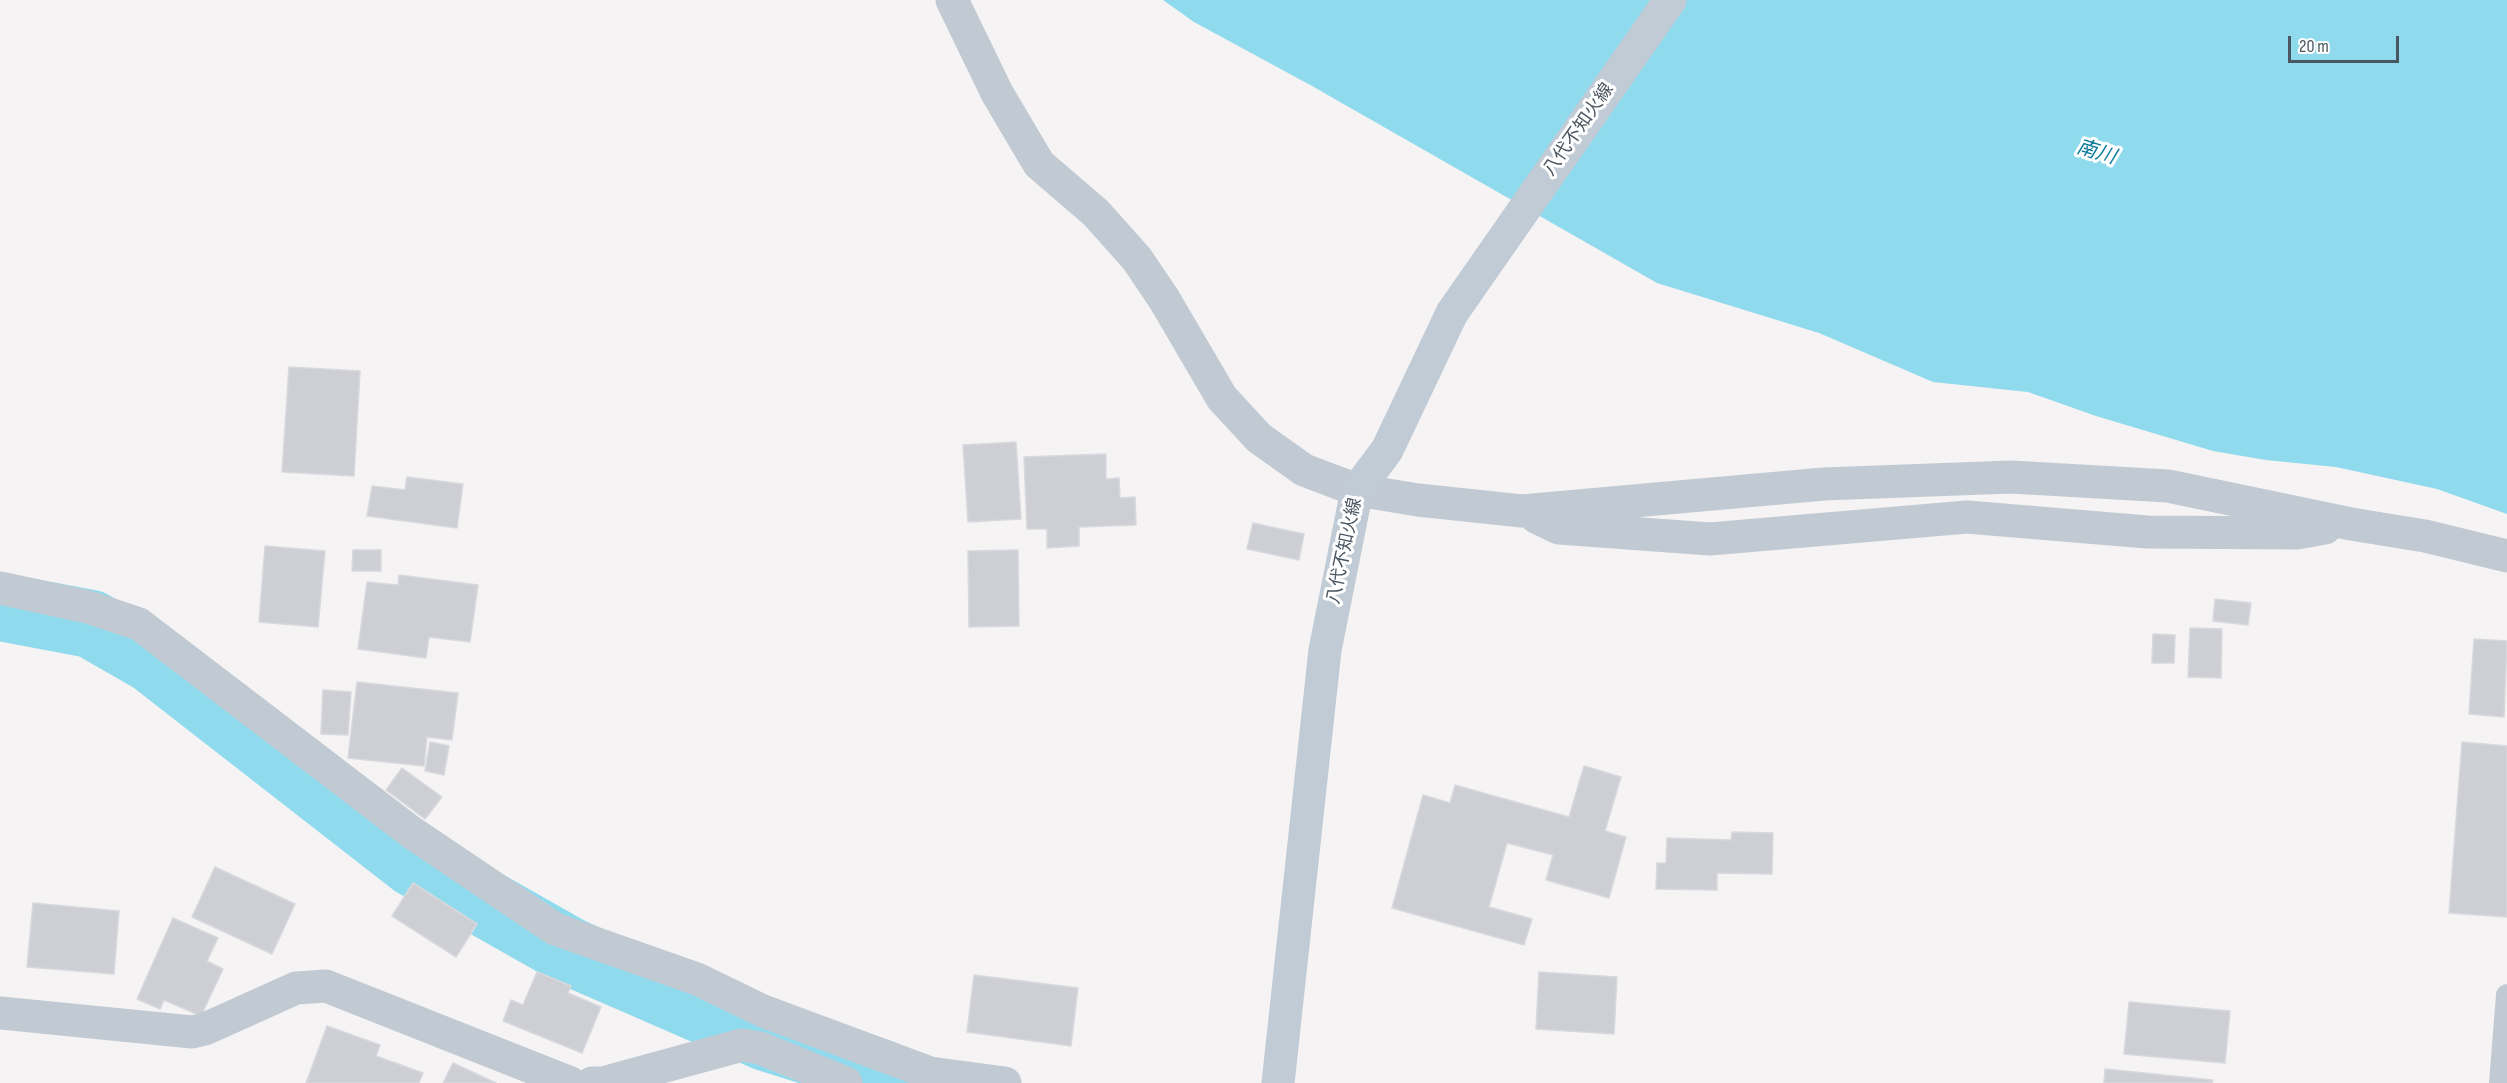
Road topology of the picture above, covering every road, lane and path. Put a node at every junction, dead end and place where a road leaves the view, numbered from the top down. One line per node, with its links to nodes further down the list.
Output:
1 (952, 0): 3 (street)
2 (1670, 0): 3 (main road, 八代不知火線)
3 (1358, 490): 4 (street); 14 (main road, 八代不知火線)
4 (1522, 511): 5 (street); 5 (street)
5 (2351, 524): 6 (street)
6 (2507, 556)
7 (0, 588): 13 (street)
8 (2507, 994): 15 (lane)
9 (0, 1013): 10 (street)
10 (571, 1083)
11 (592, 1083): 12 (street)
12 (846, 1083)
13 (1005, 1083)
14 (1278, 1083)
15 (2500, 1083)

